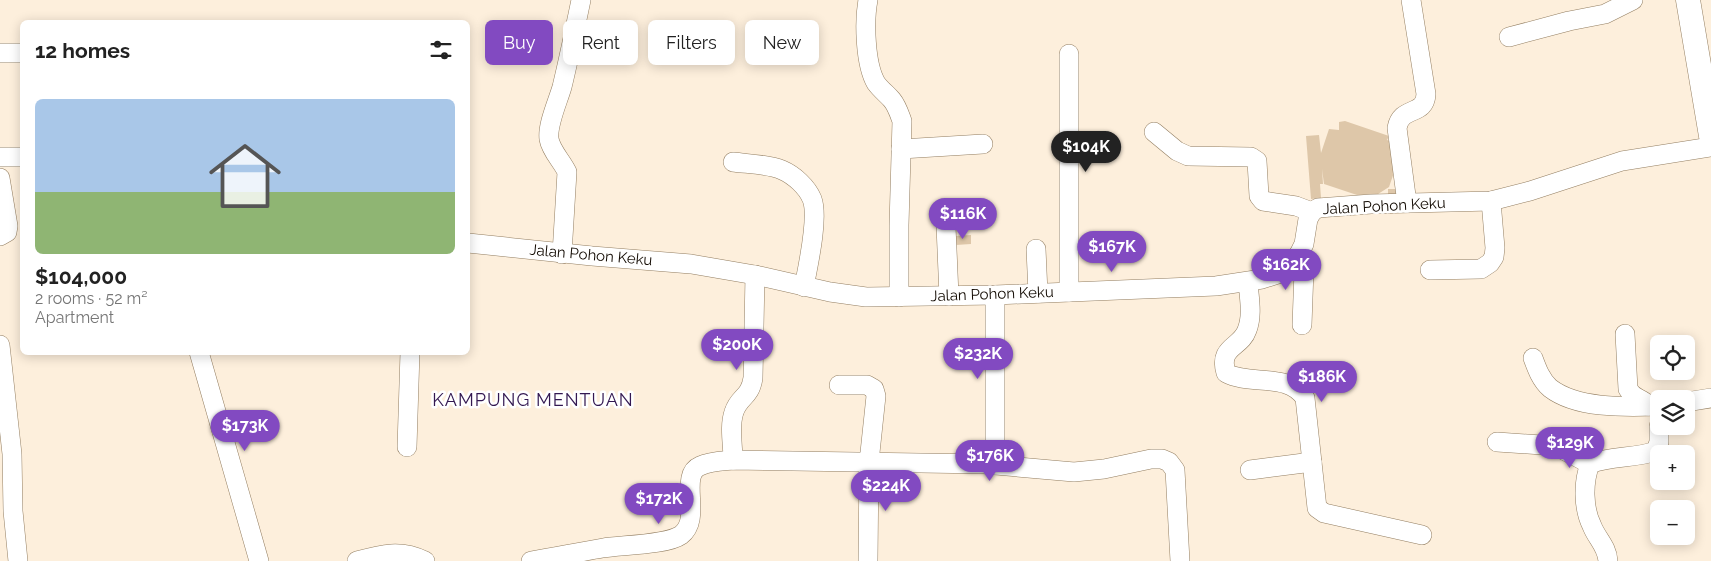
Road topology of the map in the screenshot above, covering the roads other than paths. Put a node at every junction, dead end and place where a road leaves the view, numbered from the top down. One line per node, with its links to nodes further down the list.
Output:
1 (581, 0): 26 (street)
2 (868, 0): 14 (street)
3 (1411, 0): 20 (street)
4 (1634, 0): 6 (street)
5 (1688, 0): 11 (main road)
6 (1509, 37)
7 (20, 52): 8 (street)
8 (0, 53)
9 (1069, 54): 32 (street)
10 (1154, 132): 21 (street)
11 (1711, 136)
12 (983, 144): 14 (street)
13 (1711, 147): 19 (street, Jalan Pohon Keku)
14 (901, 150): 36 (street)
15 (0, 157): 16 (street)
16 (20, 157)
17 (732, 162): 31 (street)
18 (0, 178): 23 (street)
19 (1491, 201): 20 (street, Jalan Pohon Keku); 28 (street)
20 (1407, 202): 21 (street, Jalan Pohon Keku)
21 (1312, 212): 27 (street, Jalan Pohon Keku)
22 (946, 226): 35 (street)
23 (0, 236)
24 (470, 243): 26 (street, Jalan Pohon Keku)
25 (1036, 249): 33 (street)
26 (562, 254): 29 (street, Jalan Pohon Keku)
27 (1299, 254): 30 (street, Jalan Pohon Keku); 37 (street)
28 (1430, 270)
29 (755, 275): 31 (street, Jalan Pohon Keku); 51 (street)
30 (1248, 282): 32 (street, Jalan Pohon Keku); 53 (street)
31 (804, 287): 36 (street, Jalan Pohon Keku)
32 (1069, 292): 33 (street, Jalan Pohon Keku)
33 (1038, 293): 34 (street, Jalan Pohon Keku)
34 (995, 295): 35 (street, Jalan Pohon Keku); 55 (street)
35 (949, 296): 36 (street, Jalan Pohon Keku)
36 (899, 297)
37 (1302, 325)
38 (1625, 334): 46 (street)
39 (0, 345): 59 (street)
40 (200, 355): 60 (street)
41 (410, 355): 50 (street)
42 (1533, 358): 47 (street)
43 (839, 385): 52 (street)
44 (1711, 398): 45 (street)
45 (1695, 401)
46 (1650, 404)
47 (1650, 406)
48 (1659, 435): 54 (street)
49 (1497, 442): 54 (street)
50 (407, 447)
51 (734, 460): 52 (street); 58 (street)
52 (870, 462): 55 (street); 64 (street)
53 (1312, 462): 56 (street); 57 (street)
54 (1590, 464): 66 (street)
55 (996, 465): 65 (street)
56 (1250, 470)
57 (1422, 535)
58 (632, 553): 63 (street)
59 (18, 561)
60 (259, 561)
61 (357, 561): 62 (street)
62 (425, 561)
63 (531, 561)
64 (868, 561)
65 (1180, 561)
66 (1608, 561)

